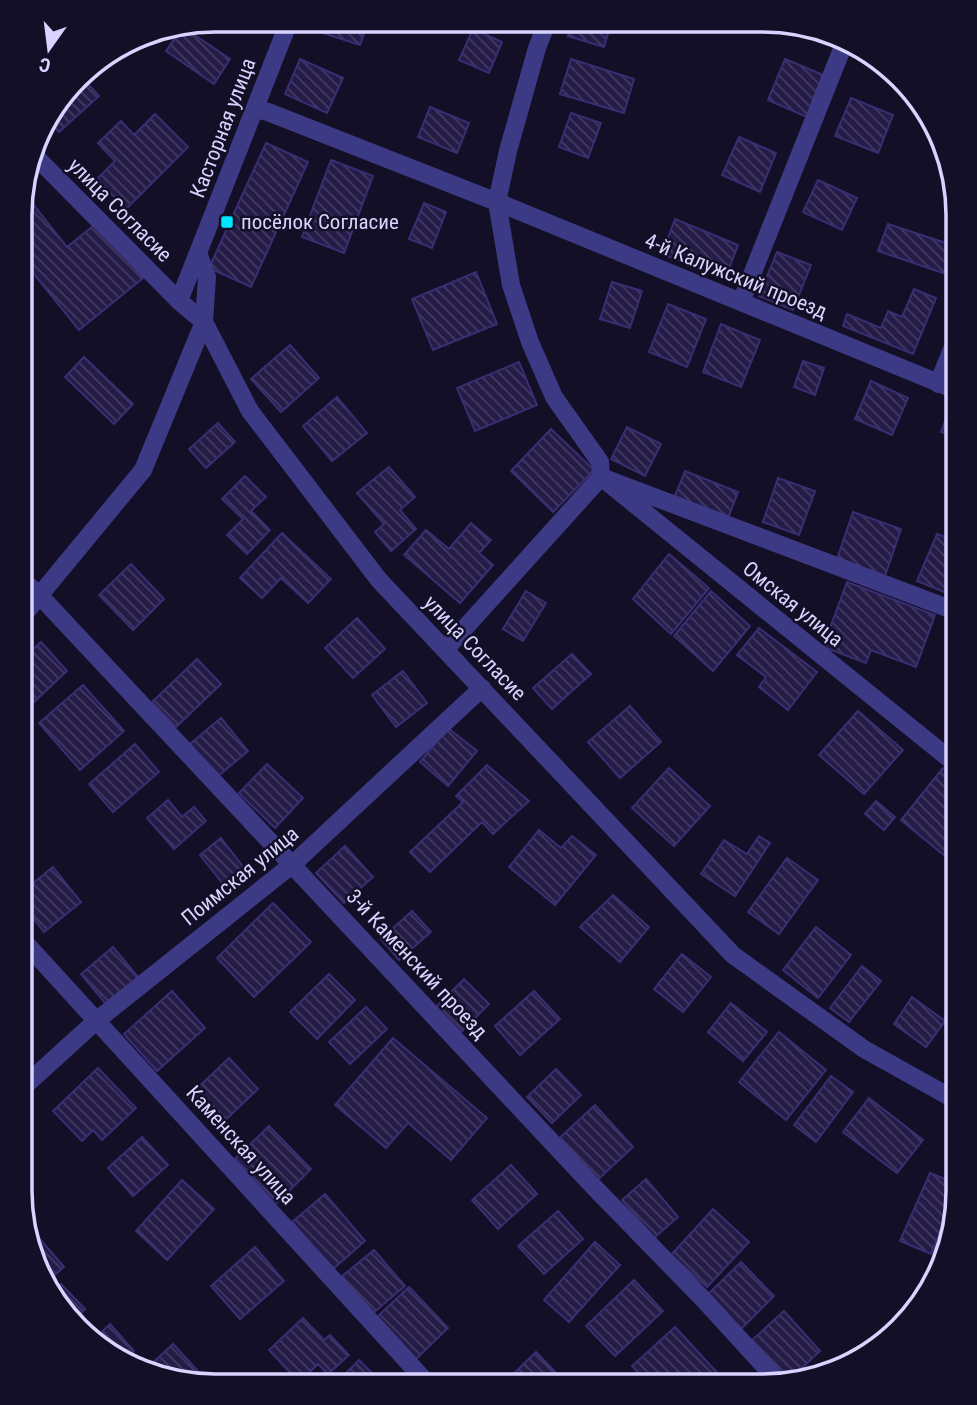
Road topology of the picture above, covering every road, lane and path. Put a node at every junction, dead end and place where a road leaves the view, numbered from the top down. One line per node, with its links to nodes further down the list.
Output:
1 (285, 32): 4 (street, Касторная улица)
2 (543, 32): 6 (street)
3 (842, 49): 9 (street)
4 (255, 109): 6 (street, 4-й Калужский проезд); 7 (street, Касторная улица)
5 (40, 161): 8 (street, улица Согласие)
6 (497, 202): 9 (street, 4-й Калужский проезд); 14 (street, Омская улица)
7 (198, 253): 8 (street, Касторная улица); 10 (street)
8 (179, 302): 10 (street, улица Согласие)
9 (740, 302): 12 (street, 4-й Калужский проезд)
10 (204, 322): 16 (street); 19 (street, улица Согласие)
11 (946, 364): 12 (street)
12 (938, 384): 13 (street, 4-й Калужский проезд)
13 (946, 387)
14 (601, 477): 18 (street, Омская улица); 19 (street); 21 (street, Омская улица)
15 (32, 589): 16 (street, 3-й Каменский проезд)
16 (40, 596): 17 (street); 22 (street, 3-й Каменский проезд)
17 (32, 605)
18 (946, 606)
19 (445, 650): 20 (street, улица Согласие)
20 (482, 688): 22 (street, Поимская улица); 26 (street, улица Согласие)
21 (945, 756)
22 (293, 864): 24 (street, Поимская улица); 27 (street, 3-й Каменский проезд)
23 (32, 950): 24 (street, Каменская улица)
24 (96, 1021): 25 (street, Поимская улица); 28 (street, Каменская улица)
25 (32, 1079)
26 (945, 1094)
27 (771, 1373)
28 (419, 1374)

